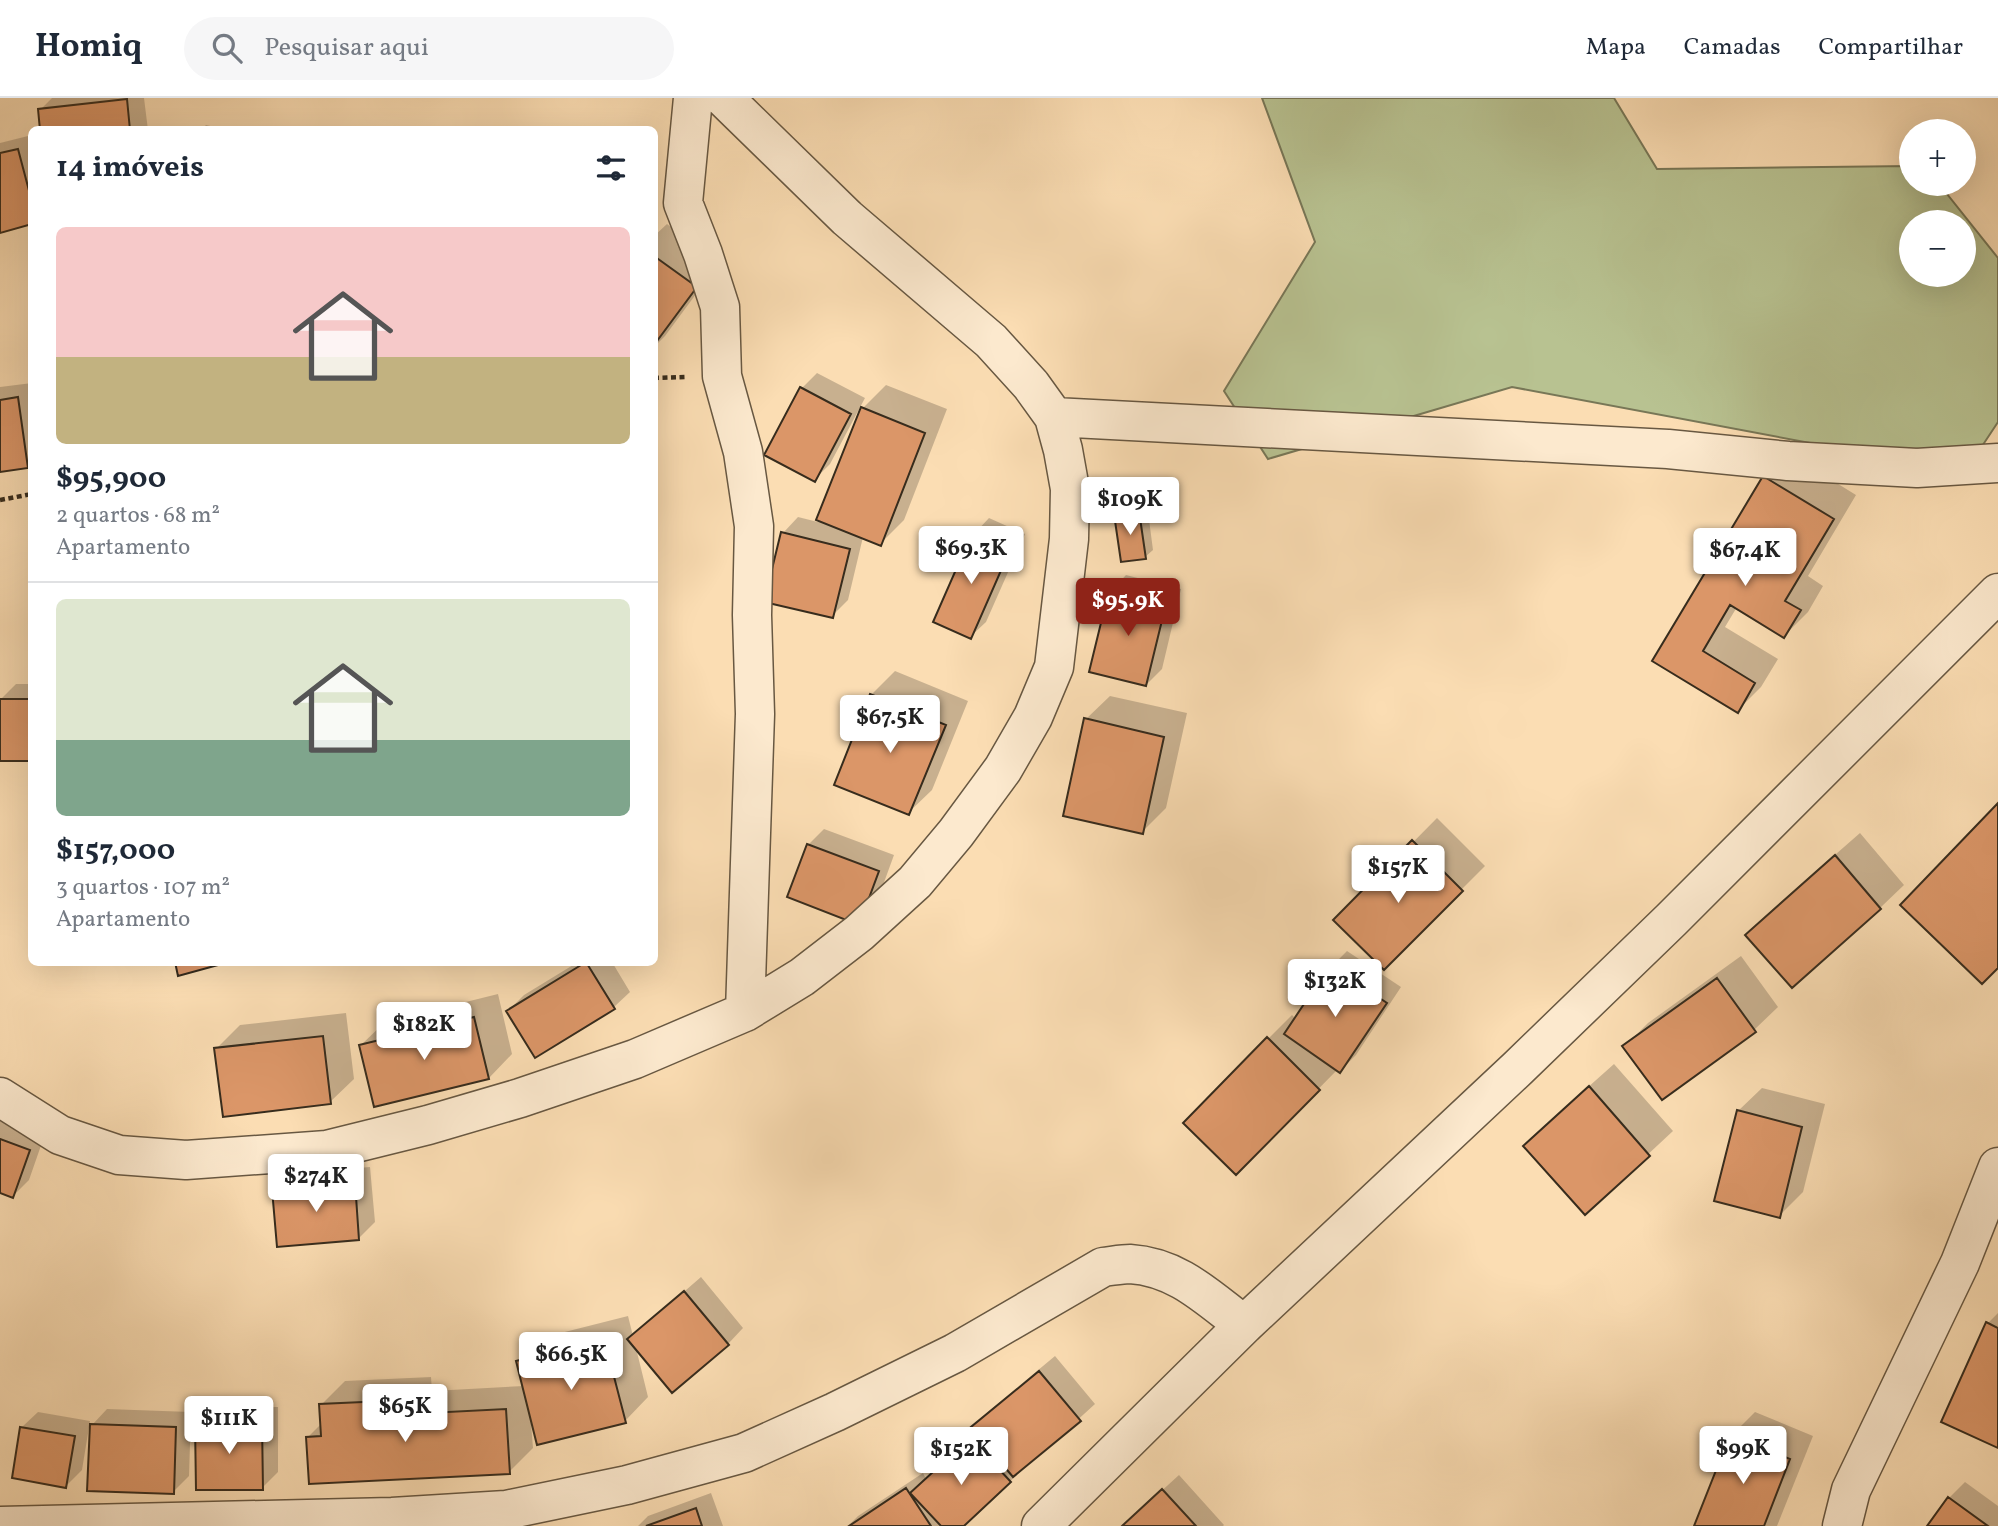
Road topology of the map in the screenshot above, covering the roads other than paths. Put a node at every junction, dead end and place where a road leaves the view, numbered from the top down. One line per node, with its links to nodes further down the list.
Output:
1 (692, 98): 6 (street)
2 (724, 98): 3 (street)
3 (1054, 417): 4 (street); 6 (street)
4 (1998, 463)
5 (1998, 593): 9 (street)
6 (745, 1012): 7 (street)
7 (0, 1097)
8 (1998, 1167): 12 (street)
9 (1244, 1325): 10 (street); 11 (street)
10 (0, 1526)
11 (1041, 1526)
12 (1842, 1526)

